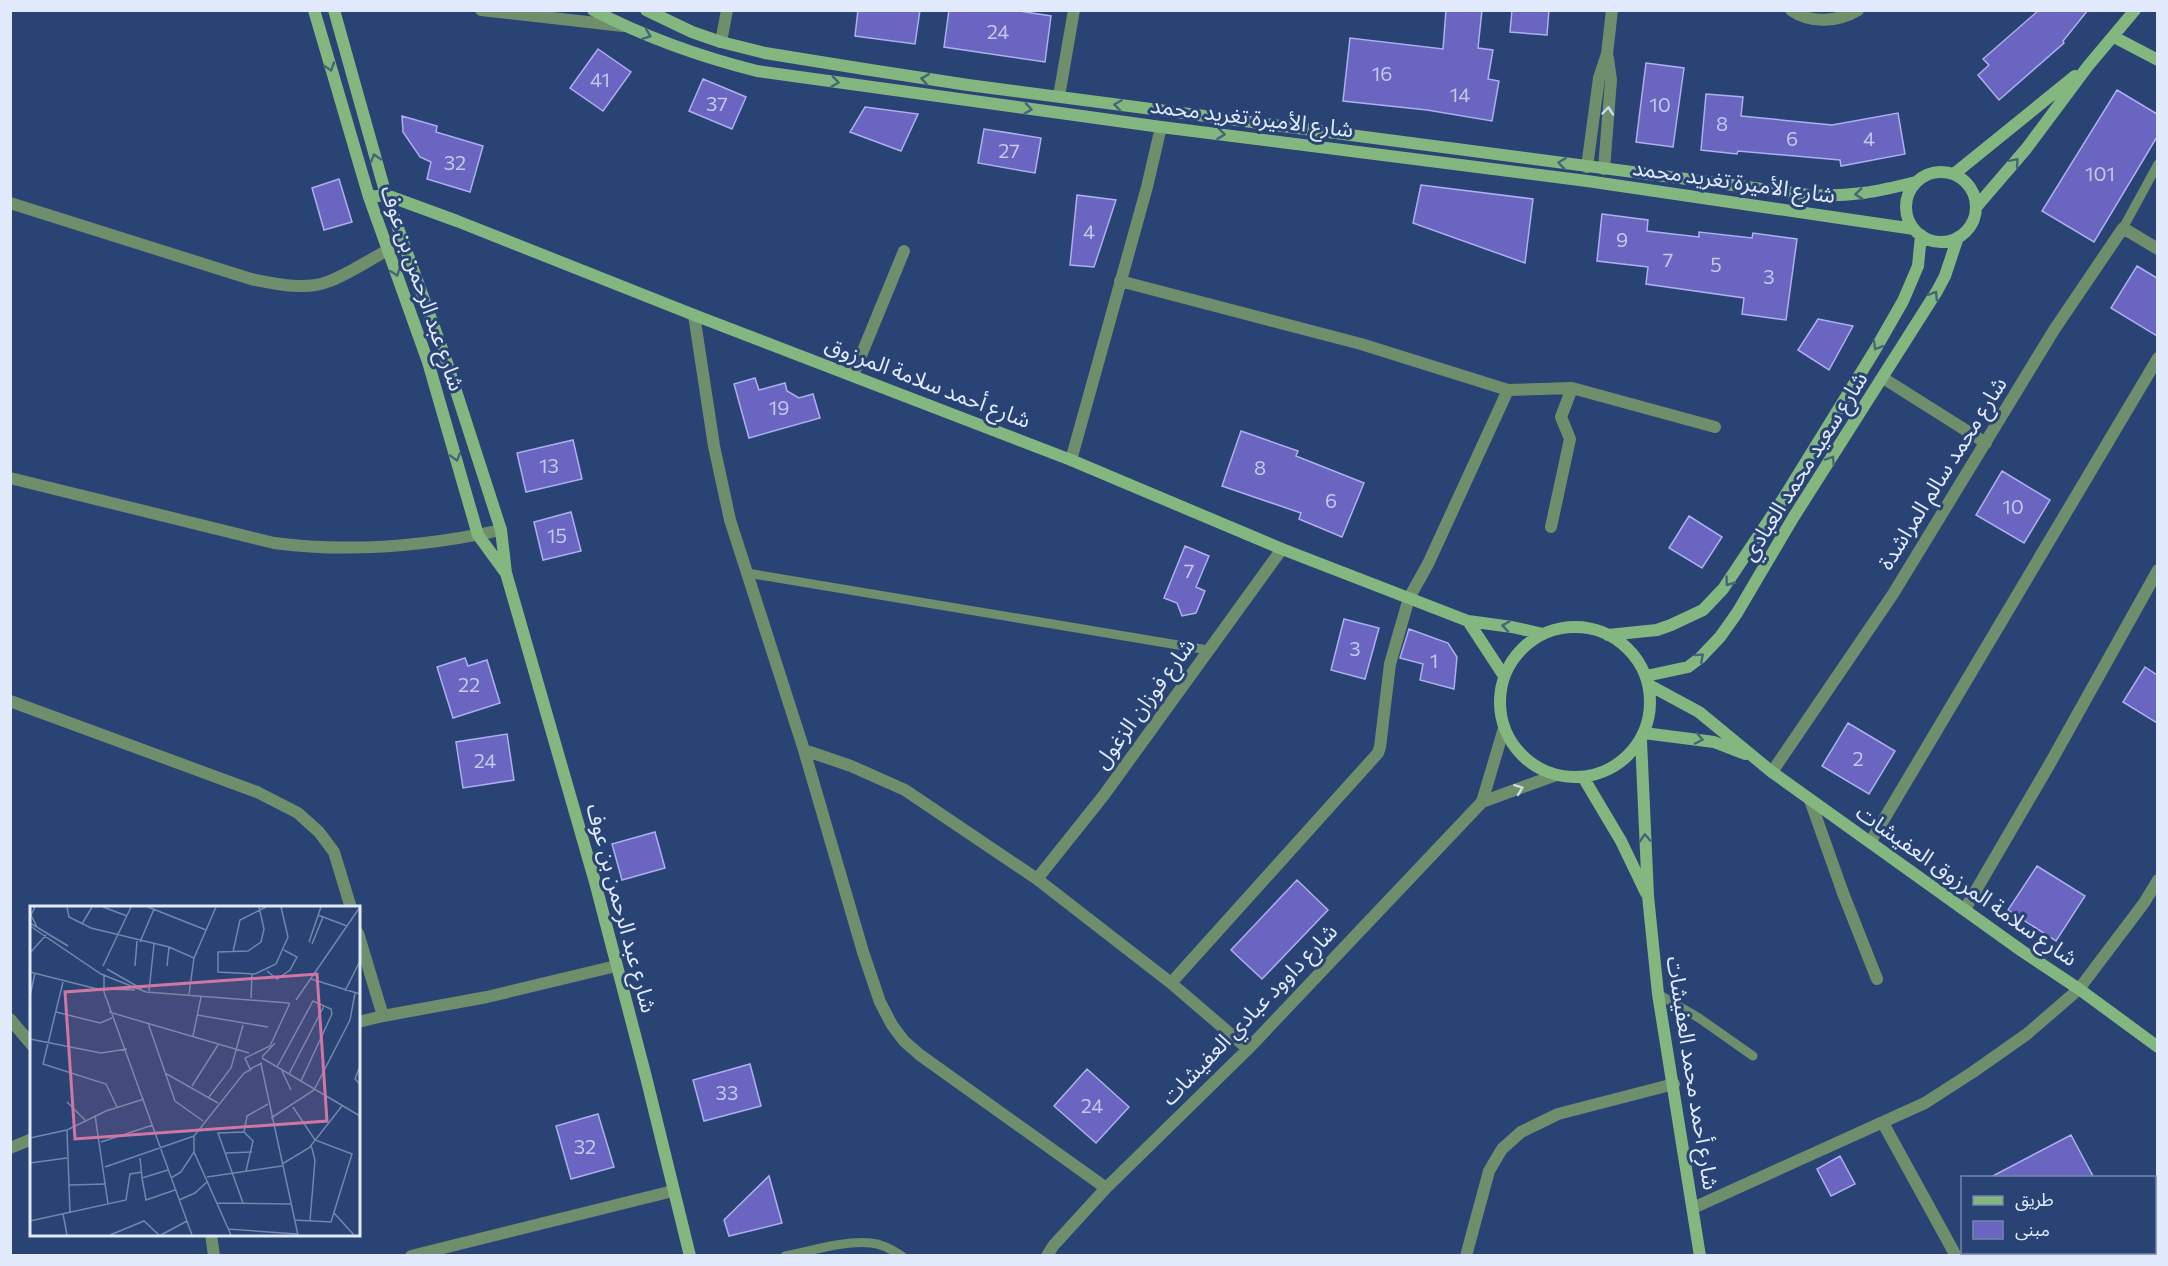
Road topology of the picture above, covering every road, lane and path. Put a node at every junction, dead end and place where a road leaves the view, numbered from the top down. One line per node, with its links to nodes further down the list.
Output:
1 (314, 10): 26 (street, شارع عبد الرحمن بن عوف, one-way to 26)
2 (334, 10): 25 (street, شارع عبد الرحمن بن عوف, one-way to 2)
3 (481, 10): 12 (street)
4 (593, 10): 12 (street, شارع الأميرة تغريد محمد)
5 (645, 10): 14 (street, شارع الأميرة تغريد محمد)
6 (727, 10): 14 (street)
7 (1074, 10): 18 (street)
8 (1612, 10): 15 (street)
9 (1791, 10): 10 (street)
10 (1858, 10)
11 (2135, 10): 13 (street)
12 (626, 26): 19 (street, شارع الأميرة تغريد محمد, one-way to 19)
13 (2114, 37): 16 (street); 17 (street)
14 (721, 42): 18 (street, شارع الأميرة تغريد محمد, one-way to 14)
15 (1607, 54): 21 (street); 22 (street, one-way to 15)
16 (2157, 60)
17 (2088, 66): 23 (street); 28 (street, one-way to 17)
18 (1059, 96): 21 (street, شارع الأميرة تغريد محمد, one-way to 18)
19 (1161, 127): 30 (street, شارع الأميرة تغريد محمد, one-way to 30); 35 (street)
20 (2157, 164): 29 (lane)
21 (1587, 167): 22 (street, شارع الأميرة تغريد محمد)
22 (1604, 168): 24 (street, شارع الأميرة تغريد محمد, one-way to 22)
23 (1953, 174): 24 (street); 28 (street)
24 (1916, 182): 30 (street)
25 (386, 195): 26 (street, شارع أحمد سلامة المرزوق); 36 (street, شارع أحمد سلامة المرزوق); 47 (street, شارع عبد الرحمن بن عوف)
26 (369, 197): 33 (street, شارع عبد الرحمن بن عوف)
27 (10, 203): 33 (street)
28 (1977, 206): 31 (street)
29 (2123, 228): 32 (street); 43 (street, شارع محمد سالم المراشدة)
30 (1917, 232): 31 (street); 56 (street, شارع سعيد محمد العبادي, one-way to 56)
31 (1958, 237): 39 (street, شارع سعيد محمد العبادي, one-way to 31)
32 (2157, 249)
33 (388, 250): 48 (street, شارع عبد الرحمن بن عوف, one-way to 48)
34 (904, 251): 38 (street)
35 (1120, 281): 41 (street); 44 (street)
36 (693, 315): 38 (street, شارع أحمد سلامة المرزوق); 52 (street)
37 (2157, 358): 70 (street)
38 (853, 375): 44 (street, شارع أحمد سلامة المرزوق)
39 (1883, 378): 43 (street); 59 (street, شارع سعيد محمد العبادي, one-way to 39)
40 (1572, 388): 41 (street); 42 (street); 46 (street)
41 (1508, 390): 53 (street)
42 (1715, 427)
43 (1986, 442): 65 (street, شارع محمد سالم المراشدة)
44 (1071, 460): 49 (street, شارع أحمد سلامة المرزوق)
45 (10, 478): 48 (street)
46 (1551, 527)
47 (501, 530): 48 (street); 51 (street, شارع عبد الرحمن بن عوف)
48 (478, 535): 51 (street, شارع عبد الرحمن بن عوف)
49 (1282, 549): 53 (street, شارع أحمد سلامة المرزوق); 57 (street, شارع فوزان الزغول)
50 (2157, 570): 75 (street)
51 (506, 573): 77 (street, شارع عبد الرحمن بن عوف)
52 (747, 573): 57 (lane); 63 (street)
53 (1409, 598): 54 (street, شارع أحمد سلامة المرزوق); 79 (street)
54 (1468, 621): 55 (street, شارع أحمد سلامة المرزوق, one-way to 54); 58 (street)
55 (1543, 634): 56 (street); 58 (street)
56 (1608, 634): 59 (street)
57 (1208, 650): 71 (street, شارع فوزان الزغول)
58 (1504, 676): 61 (street)
59 (1647, 680): 62 (street); 64 (street, شارع سلامة المرزوق العفيشات)
60 (10, 701): 74 (street)
61 (1504, 728): 66 (street); 69 (street, شارع داوود عبادي العفيشات)
62 (1642, 736): 64 (street, شارع سلامة المرزوق العفيشات, one-way to 64); 67 (street); 73 (street, شارع أحمد محمد العفيشات, one-way to 62)
63 (804, 750): 71 (street); 93 (street)
64 (1752, 756): 65 (street, شارع سلامة المرزوق العفيشات)
65 (1772, 772): 68 (street, شارع سلامة المرزوق العفيشات)
66 (1556, 775): 67 (street); 69 (street, شارع داوود عبادي العفيشات, one-way to 66)
67 (1583, 777): 73 (street, شارع أحمد محمد العفيشات)
68 (1810, 800): 70 (street, شارع سلامة المرزوق العفيشات); 78 (street)
69 (1482, 802): 87 (street, شارع داوود عبادي العفيشات)
70 (1871, 841): 75 (street, شارع سلامة المرزوق العفيشات)
71 (1037, 879): 79 (street)
72 (2157, 880): 80 (street)
73 (1648, 896): 81 (street, شارع أحمد محمد العفيشات)
74 (350, 906)
75 (1965, 909): 80 (street, شارع سلامة المرزوق العفيشات)
76 (360, 940): 82 (street)
77 (616, 966): 82 (street); 94 (street, شارع عبد الرحمن بن عوف)
78 (1877, 979)
79 (1171, 983): 87 (street)
80 (2079, 989): 86 (street, شارع سلامة المرزوق العفيشات); 90 (street)
81 (1658, 994): 88 (lane); 89 (street, شارع أحمد محمد العفيشات)
82 (383, 1016): 84 (street)
83 (10, 1019): 85 (street)
84 (360, 1022)
85 (30, 1043)
86 (2157, 1047)
87 (1248, 1049): 93 (street, شارع داوود عبادي العفيشات)
88 (1753, 1056)
89 (1674, 1084): 95 (street, شارع أحمد محمد العفيشات); 103 (street)
90 (1883, 1123): 95 (street); 105 (street)
91 (30, 1140): 92 (street)
92 (10, 1148)
93 (1106, 1188): 102 (street, شارع داوود عبادي العفيشات)
94 (673, 1191): 98 (street); 99 (street, شارع عبد الرحمن بن عوف)
95 (1693, 1208): 104 (street, شارع أحمد محمد العفيشات)
96 (211, 1236): 97 (street)
97 (214, 1256)
98 (411, 1256)
99 (690, 1256)
100 (785, 1256): 101 (lane)
101 (902, 1256)
102 (1047, 1256)
103 (1466, 1256)
104 (1700, 1256)
105 (1956, 1256)

